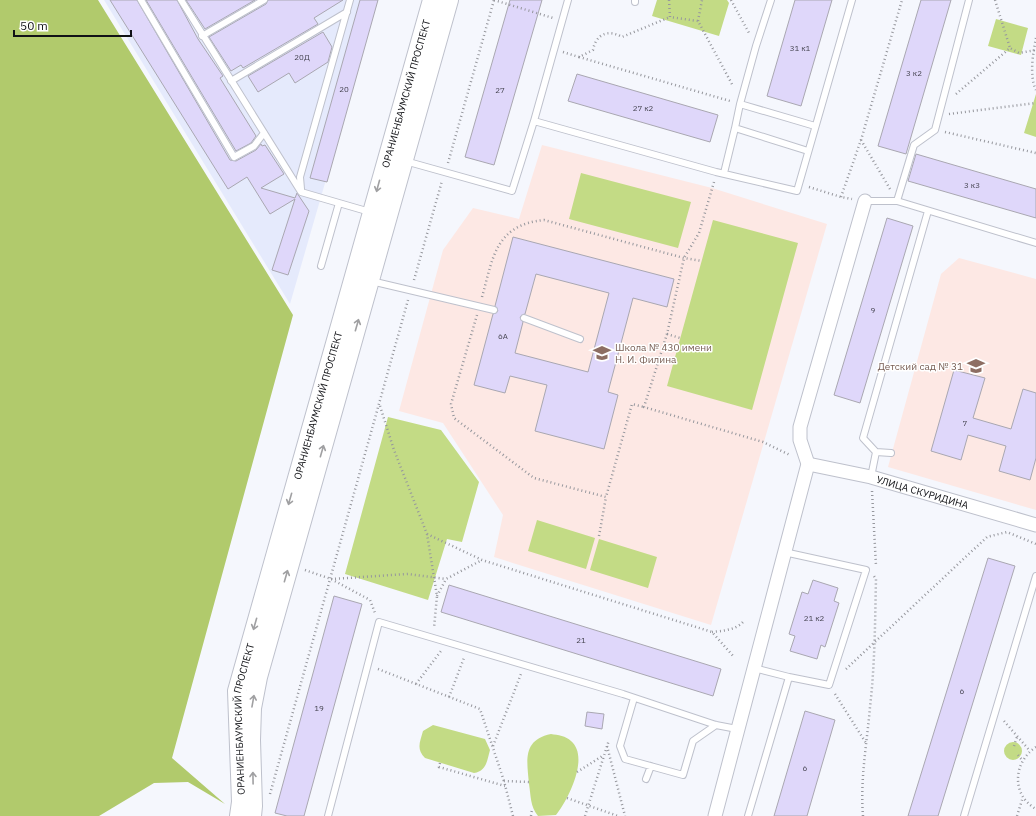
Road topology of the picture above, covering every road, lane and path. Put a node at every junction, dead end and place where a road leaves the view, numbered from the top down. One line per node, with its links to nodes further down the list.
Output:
1 (141, 0): 38 (lane)
2 (181, 0): 21 (lane)
3 (264, 0): 21 (lane)
4 (350, 0): 17 (lane)
5 (432, 0): 42 (main road, ОРАНИЕНБАУМСКИЙ ПРОСПЕКТ)
6 (449, 0): 43 (main road, ОРАНИЕНБАУМСКИЙ ПРОСПЕКТ)
7 (494, 0): 19 (path); 44 (path)
8 (568, 0): 19 (lane)
9 (669, 0): 18 (path)
10 (702, 0): 20 (path)
11 (731, 0): 23 (path)
12 (771, 0): 23 (lane)
13 (852, 0): 35 (lane)
14 (902, 0): 39 (path)
15 (969, 0): 32 (lane)
16 (995, 0): 24 (path)
17 (347, 12): 28 (lane); 48 (lane)
18 (670, 17): 20 (path); 27 (path)
19 (562, 21): 25 (lane)
20 (698, 21): 31 (path)
21 (202, 36): 28 (lane)
22 (1036, 38): 26 (path)
23 (756, 46): 31 (lane)
24 (1010, 48): 26 (path); 32 (path)
25 (554, 49): 27 (path); 34 (lane)
26 (1035, 50): 29 (path)
27 (579, 57): 31 (path)
28 (231, 81): 38 (lane)
29 (1036, 90)
30 (1036, 103): 33 (path)
31 (740, 104): 35 (lane); 36 (lane)
32 (943, 105): 33 (lane)
33 (940, 115): 37 (lane)
34 (534, 121): 44 (lane); 45 (lane)
35 (815, 126): 40 (lane)
36 (735, 128): 40 (lane); 46 (lane)
37 (935, 130): 41 (path); 50 (lane)
38 (264, 133): 48 (lane)
39 (861, 140): 47 (path); 50 (path)
40 (808, 151): 47 (lane)
41 (1036, 153)
42 (386, 156): 43 (main road); 53 (main road, ОРАНИЕНБАУМСКИЙ ПРОСПЕКТ, one-way to 53)
43 (404, 161): 44 (lane); 53 (main road, ОРАНИЕНБАУМСКИЙ ПРОСПЕКТ)
44 (445, 172): 59 (path)
45 (716, 172): 46 (lane); 55 (path)
46 (724, 173): 47 (lane)
47 (799, 184)
48 (301, 192): 51 (lane)
49 (866, 200): 50 (lane); 70 (street)
50 (897, 201): 52 (lane)
51 (339, 203): 53 (lane); 57 (lane)
52 (928, 211): 54 (lane); 68 (lane)
53 (379, 215): 58 (main road, ОРАНИЕНБАУМСКИЙ ПРОСПЕКТ); 130 (main road, ОРАНИЕНБАУМСКИЙ ПРОСПЕКТ, one-way to 130)
54 (1036, 244)
55 (684, 258): 56 (path); 60 (path); 63 (path)
56 (702, 261)
57 (321, 266)
58 (369, 280): 59 (lane); 131 (main road, ОРАНИЕНБАУМСКИЙ ПРОСПЕКТ, one-way to 58)
59 (411, 290): 60 (lane); 66 (path)
60 (480, 306): 61 (lane); 72 (path)
61 (494, 310)
62 (524, 318): 65 (lane)
63 (667, 334): 64 (path); 67 (path)
64 (680, 338)
65 (580, 339)
66 (380, 405): 74 (path); 83 (path)
67 (644, 407): 70 (path); 72 (path)
68 (876, 452): 69 (lane); 71 (lane)
69 (891, 454)
70 (808, 464): 71 (street, УЛИЦА СКУРИДИНА); 77 (street)
71 (871, 477): 73 (street, УЛИЦА СКУРИДИНА); 85 (path)
72 (606, 497): 75 (path)
73 (1036, 525)
74 (427, 534): 78 (path); 82 (path)
75 (599, 536)
76 (1036, 544): 91 (path)
77 (784, 552): 79 (lane); 97 (street)
78 (482, 560): 84 (path); 89 (path)
79 (866, 570): 85 (path); 100 (lane)
80 (312, 571): 83 (path)
81 (1036, 576): 103 (lane)
82 (435, 578): 83 (path); 84 (path); 86 (path)
83 (330, 579): 87 (path); 126 (path)
84 (446, 579): 86 (path)
85 (876, 579): 91 (path)
86 (437, 596): 90 (path)
87 (379, 622): 90 (lane); 132 (lane)
88 (743, 622): 89 (path)
89 (712, 632): 94 (path)
90 (433, 638): 93 (lane)
91 (874, 643): 100 (path); 108 (path)
92 (444, 645): 99 (path)
93 (468, 648): 95 (lane); 101 (path)
94 (734, 657)
95 (525, 666): 102 (lane); 109 (path)
96 (373, 667): 99 (path)
97 (754, 668): 98 (lane); 105 (street)
98 (789, 677): 100 (lane); 139 (lane)
99 (416, 684): 101 (path)
100 (829, 685): 108 (path)
101 (450, 697): 109 (path)
102 (634, 698): 104 (lane); 118 (lane)
103 (996, 712): 106 (path); 141 (lane)
104 (716, 725): 105 (lane); 118 (lane)
105 (737, 729): 138 (street)
106 (1017, 736): 111 (path); 113 (path)
107 (610, 738): 110 (path)
108 (866, 743): 140 (path)
109 (493, 746): 121 (path)
110 (607, 746): 114 (path); 137 (path)
111 (1014, 746)
112 (1036, 746): 113 (path)
113 (1030, 751): 116 (path)
114 (604, 754): 119 (path); 127 (path)
115 (1018, 755): 116 (path)
116 (1022, 760): 124 (path)
117 (440, 763): 123 (path)
118 (651, 766): 120 (lane)
119 (577, 772)
120 (646, 779)
121 (504, 781): 122 (path); 123 (path)
122 (529, 782)
123 (505, 786): 133 (path)
124 (1023, 797): 129 (path); 142 (path)
125 (567, 798): 127 (path)
126 (268, 801)
127 (589, 805): 135 (path); 136 (path)
128 (532, 809): 134 (path)
129 (1036, 809)
130 (239, 816)
131 (252, 816)
132 (328, 816)
133 (513, 816)
134 (531, 816)
135 (585, 816)
136 (618, 816)
137 (625, 816)
138 (715, 816)
139 (748, 816)
140 (863, 816)
141 (964, 816)
142 (1017, 816)

